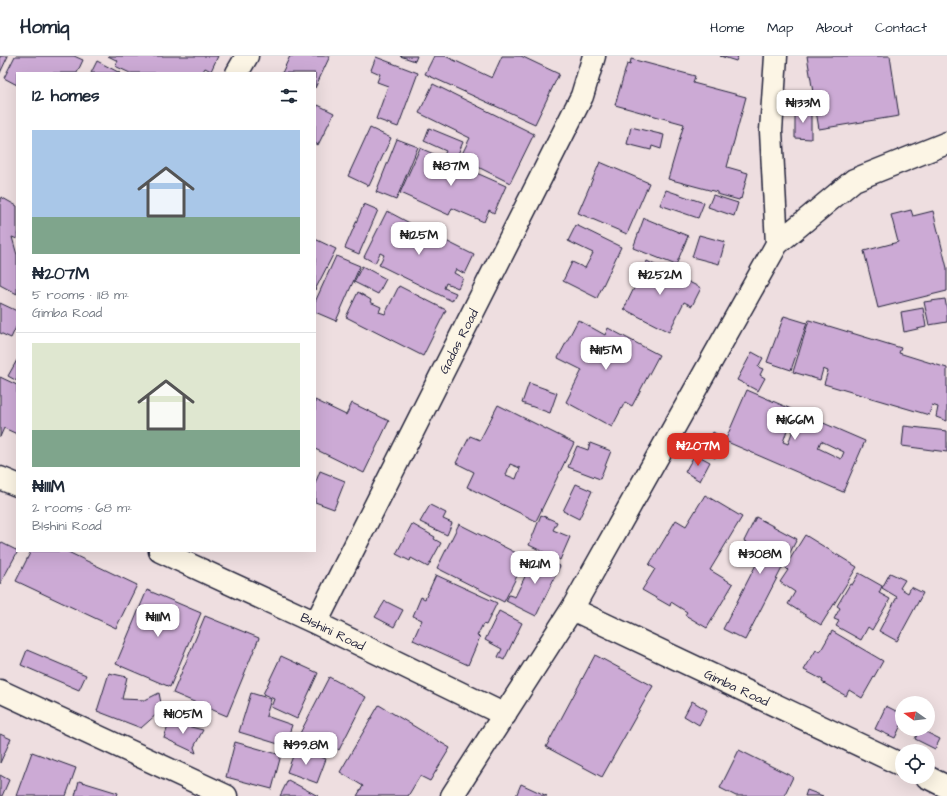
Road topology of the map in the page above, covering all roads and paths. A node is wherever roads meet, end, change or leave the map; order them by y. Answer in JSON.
{"nodes":[{"id":1,"x":246,"y":56,"type":"edge"},
{"id":2,"x":594,"y":56,"type":"edge"},
{"id":3,"x":776,"y":56,"type":"edge"},
{"id":4,"x":238,"y":72,"type":"edge"},
{"id":5,"x":947,"y":143,"type":"edge"},
{"id":6,"x":777,"y":244,"type":"junction"},
{"id":7,"x":162,"y":552,"type":"edge"},
{"id":8,"x":572,"y":609,"type":"junction"},
{"id":9,"x":316,"y":623,"type":"junction"},
{"id":10,"x":0,"y":691,"type":"edge"},
{"id":11,"x":505,"y":715,"type":"junction"},
{"id":12,"x":895,"y":762,"type":"edge"},
{"id":13,"x":935,"y":781,"type":"edge"},
{"id":14,"x":947,"y":787,"type":"edge"},
{"id":15,"x":226,"y":796,"type":"edge"},
{"id":16,"x":452,"y":796,"type":"edge"}],
"edges":[{"from":1,"to":4,"type":"street"},
{"from":2,"to":9,"type":"street","name":"Gadas Road"},
{"from":3,"to":6,"type":"street"},
{"from":5,"to":6,"type":"street"},
{"from":6,"to":8,"type":"street"},
{"from":7,"to":9,"type":"street","name":"BIshini Road"},
{"from":8,"to":11,"type":"street"},
{"from":8,"to":12,"type":"street","name":"Gimba Road"},
{"from":9,"to":11,"type":"street","name":"BIshini Road"},
{"from":10,"to":15,"type":"street"},
{"from":11,"to":16,"type":"street"},
{"from":13,"to":14,"type":"street"}]}
